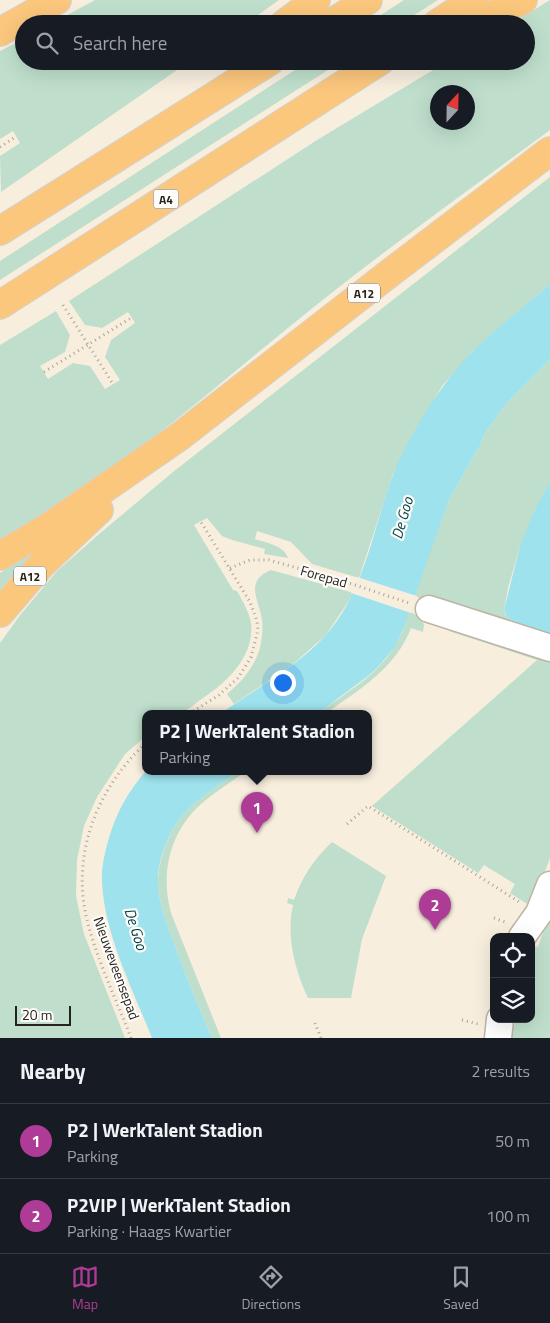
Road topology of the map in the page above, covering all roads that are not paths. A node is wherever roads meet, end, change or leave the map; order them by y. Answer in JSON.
{"nodes":[{"id":1,"x":57,"y":0,"type":"edge"},
{"id":2,"x":316,"y":0,"type":"edge"},
{"id":3,"x":368,"y":0,"type":"edge"},
{"id":4,"x":473,"y":0,"type":"edge"},
{"id":5,"x":523,"y":0,"type":"edge"},
{"id":6,"x":30,"y":15,"type":"edge"},
{"id":7,"x":296,"y":15,"type":"edge"},
{"id":8,"x":344,"y":15,"type":"edge"},
{"id":9,"x":450,"y":15,"type":"edge"},
{"id":10,"x":492,"y":15,"type":"edge"},
{"id":11,"x":15,"y":24,"type":"edge"},
{"id":12,"x":0,"y":32,"type":"edge"},
{"id":13,"x":223,"y":70,"type":"edge"},
{"id":14,"x":256,"y":70,"type":"edge"},
{"id":15,"x":367,"y":70,"type":"edge"},
{"id":16,"x":379,"y":70,"type":"edge"},
{"id":17,"x":333,"y":93,"type":"junction"},
{"id":18,"x":550,"y":151,"type":"edge"},
{"id":19,"x":71,"y":185,"type":"junction"},
{"id":20,"x":0,"y":231,"type":"edge"},
{"id":21,"x":0,"y":305,"type":"edge"},
{"id":22,"x":179,"y":437,"type":"junction"},
{"id":23,"x":0,"y":556,"type":"edge"},
{"id":24,"x":0,"y":613,"type":"edge"},
{"id":25,"x":431,"y":614,"type":"road end"},
{"id":26,"x":550,"y":648,"type":"edge"},
{"id":27,"x":550,"y":885,"type":"edge"},
{"id":28,"x":525,"y":933,"type":"edge"},
{"id":29,"x":500,"y":1023,"type":"edge"},
{"id":30,"x":498,"y":1038,"type":"edge"}],
"edges":[{"from":1,"to":6,"type":"highway"},
{"from":2,"to":7,"type":"highway"},
{"from":3,"to":8,"type":"highway"},
{"from":4,"to":9,"type":"highway"},
{"from":5,"to":10,"type":"highway"},
{"from":11,"to":12,"type":"highway"},
{"from":13,"to":19,"type":"highway"},
{"from":14,"to":19,"type":"highway"},
{"from":15,"to":17,"type":"highway","number":"A4"},
{"from":16,"to":17,"type":"highway","number":"A4"},
{"from":17,"to":21,"type":"highway","number":"A4"},
{"from":18,"to":22,"type":"highway","number":"A12"},
{"from":19,"to":20,"type":"highway"},
{"from":22,"to":23,"type":"highway","number":"A12"},
{"from":22,"to":24,"type":"highway","number":"A12"},
{"from":25,"to":26,"type":"street"},
{"from":27,"to":28,"type":"street"},
{"from":29,"to":30,"type":"street"}]}
